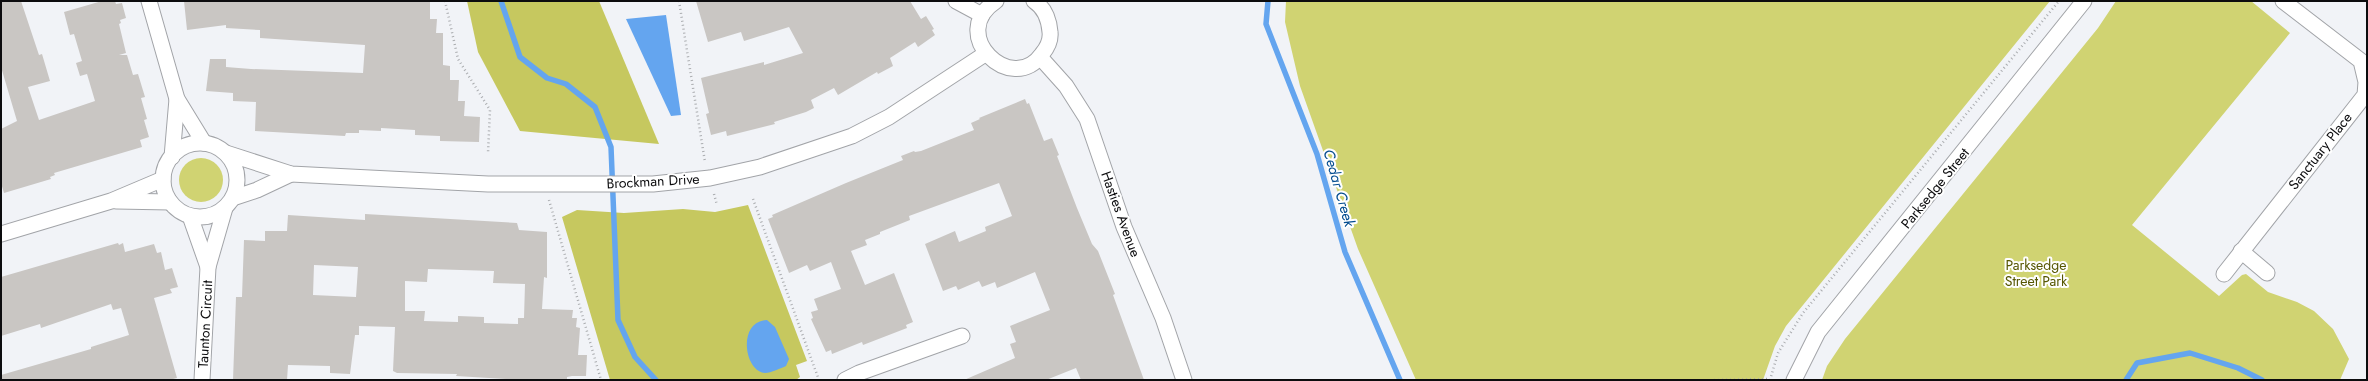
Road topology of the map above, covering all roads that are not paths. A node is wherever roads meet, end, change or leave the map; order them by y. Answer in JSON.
{"nodes":[{"id":1,"x":149,"y":1,"type":"edge"},
{"id":2,"x":956,"y":1,"type":"edge"},
{"id":3,"x":996,"y":1,"type":"edge"},
{"id":4,"x":1034,"y":1,"type":"edge"},
{"id":5,"x":2084,"y":1,"type":"edge"},
{"id":6,"x":2283,"y":1,"type":"edge"},
{"id":7,"x":982,"y":15,"type":"junction"},
{"id":8,"x":986,"y":54,"type":"junction"},
{"id":9,"x":1040,"y":57,"type":"junction"},
{"id":10,"x":2364,"y":59,"type":"edge"},
{"id":11,"x":178,"y":99,"type":"junction"},
{"id":12,"x":204,"y":143,"type":"junction"},
{"id":13,"x":226,"y":153,"type":"junction"},
{"id":14,"x":172,"y":156,"type":"junction"},
{"id":15,"x":291,"y":174,"type":"junction"},
{"id":16,"x":163,"y":179,"type":"junction"},
{"id":17,"x":111,"y":201,"type":"junction"},
{"id":18,"x":170,"y":202,"type":"junction"},
{"id":19,"x":229,"y":203,"type":"junction"},
{"id":20,"x":190,"y":216,"type":"junction"},
{"id":21,"x":1,"y":234,"type":"edge"},
{"id":22,"x":2241,"y":252,"type":"junction"},
{"id":23,"x":208,"y":267,"type":"junction"},
{"id":24,"x":2268,"y":273,"type":"dead end"},
{"id":25,"x":2224,"y":274,"type":"dead end"},
{"id":26,"x":962,"y":336,"type":"dead end"},
{"id":27,"x":202,"y":380,"type":"edge"},
{"id":28,"x":845,"y":380,"type":"edge"},
{"id":29,"x":1184,"y":380,"type":"edge"},
{"id":30,"x":1794,"y":380,"type":"edge"}],
"edges":[{"from":1,"to":11,"type":"street"},
{"from":2,"to":7,"type":"street"},
{"from":3,"to":7,"type":"street"},
{"from":4,"to":9,"type":"street"},
{"from":5,"to":30,"type":"street","name":"Parksedge Street"},
{"from":6,"to":10,"type":"street","name":"Sanctuary Place"},
{"from":7,"to":8,"type":"street"},
{"from":8,"to":9,"type":"street"},
{"from":8,"to":15,"type":"street","name":"Brockman Drive"},
{"from":9,"to":29,"type":"street","name":"Hasties Avenue"},
{"from":10,"to":22,"type":"street","name":"Sanctuary Place"},
{"from":11,"to":12,"type":"street"},
{"from":11,"to":14,"type":"street"},
{"from":12,"to":13,"type":"street"},
{"from":12,"to":14,"type":"street"},
{"from":13,"to":15,"type":"street","name":"Brockman Drive"},
{"from":13,"to":19,"type":"street"},
{"from":14,"to":16,"type":"street"},
{"from":15,"to":19,"type":"street","name":"Brockman Drive"},
{"from":16,"to":17,"type":"street"},
{"from":16,"to":18,"type":"street"},
{"from":17,"to":18,"type":"street"},
{"from":17,"to":21,"type":"street"},
{"from":18,"to":20,"type":"street"},
{"from":19,"to":20,"type":"street"},
{"from":19,"to":23,"type":"street","name":"Taunton Circuit"},
{"from":20,"to":23,"type":"street","name":"Taunton Circuit"},
{"from":22,"to":24,"type":"street"},
{"from":22,"to":25,"type":"street","name":"Sanctuary Place"},
{"from":23,"to":27,"type":"street","name":"Taunton Circuit"},
{"from":26,"to":28,"type":"street"}]}
